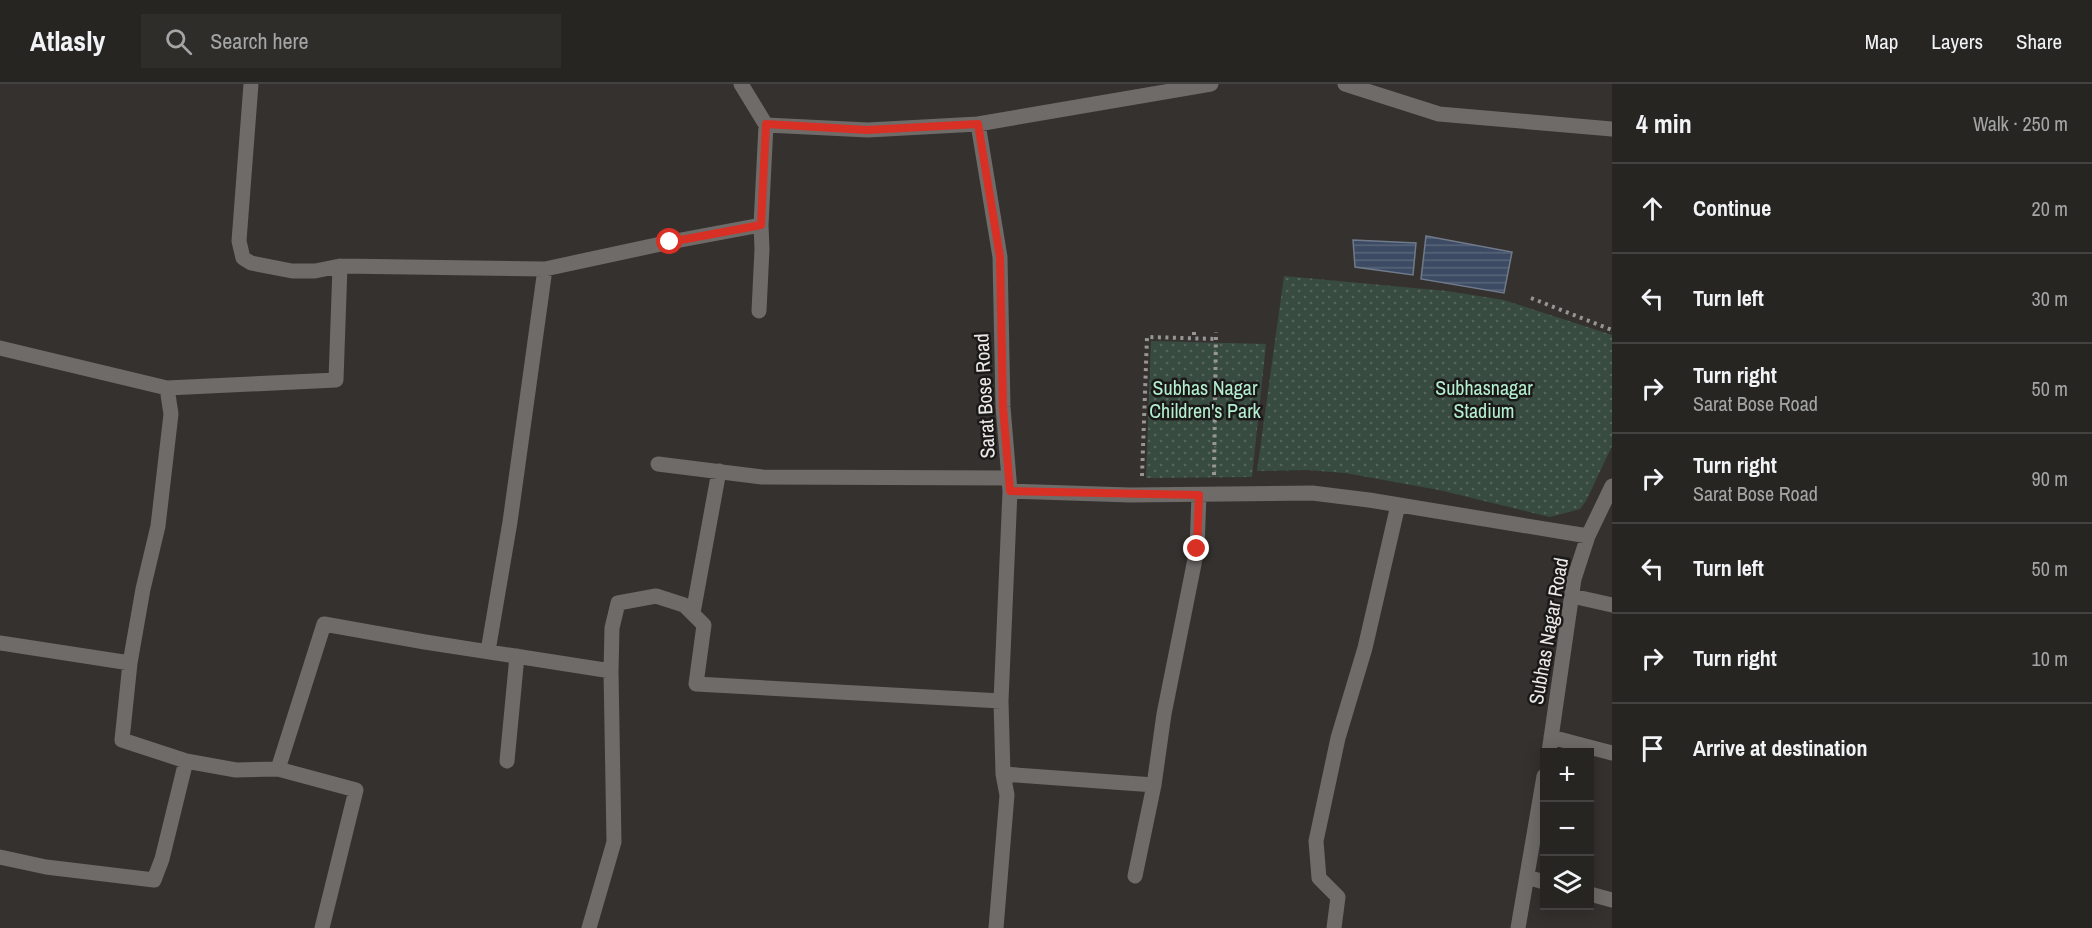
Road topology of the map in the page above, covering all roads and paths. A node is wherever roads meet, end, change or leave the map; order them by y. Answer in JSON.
{"nodes":[{"id":1,"x":251,"y":84,"type":"edge"},
{"id":2,"x":741,"y":84,"type":"edge"},
{"id":3,"x":1211,"y":84,"type":"edge"},
{"id":4,"x":1345,"y":84,"type":"edge"},
{"id":5,"x":766,"y":124,"type":"junction"},
{"id":6,"x":978,"y":124,"type":"junction"},
{"id":7,"x":1612,"y":129,"type":"edge"},
{"id":8,"x":761,"y":225,"type":"junction"},
{"id":9,"x":340,"y":266,"type":"junction"},
{"id":10,"x":545,"y":268,"type":"junction"},
{"id":11,"x":1531,"y":298,"type":"dead end"},
{"id":12,"x":759,"y":311,"type":"dead end"},
{"id":13,"x":1612,"y":330,"type":"edge"},
{"id":14,"x":1194,"y":332,"type":"dead end"},
{"id":15,"x":1216,"y":332,"type":"dead end"},
{"id":16,"x":1194,"y":339,"type":"junction"},
{"id":17,"x":1216,"y":339,"type":"junction"},
{"id":18,"x":0,"y":348,"type":"edge"},
{"id":19,"x":167,"y":388,"type":"junction"},
{"id":20,"x":658,"y":464,"type":"dead end"},
{"id":21,"x":719,"y":471,"type":"junction"},
{"id":22,"x":1009,"y":484,"type":"junction"},
{"id":23,"x":1612,"y":486,"type":"edge"},
{"id":24,"x":1142,"y":495,"type":"junction"},
{"id":25,"x":1207,"y":495,"type":"junction"},
{"id":26,"x":1398,"y":505,"type":"junction"},
{"id":27,"x":1588,"y":536,"type":"junction"},
{"id":28,"x":1572,"y":596,"type":"junction"},
{"id":29,"x":1612,"y":605,"type":"edge"},
{"id":30,"x":693,"y":613,"type":"junction"},
{"id":31,"x":0,"y":643,"type":"edge"},
{"id":32,"x":488,"y":651,"type":"junction"},
{"id":33,"x":517,"y":656,"type":"junction"},
{"id":34,"x":130,"y":663,"type":"junction"},
{"id":35,"x":611,"y":671,"type":"junction"},
{"id":36,"x":1001,"y":701,"type":"junction"},
{"id":37,"x":1550,"y":745,"type":"edge"},
{"id":38,"x":1612,"y":753,"type":"edge"},
{"id":39,"x":186,"y":761,"type":"junction"},
{"id":40,"x":507,"y":761,"type":"dead end"},
{"id":41,"x":278,"y":769,"type":"junction"},
{"id":42,"x":1003,"y":774,"type":"junction"},
{"id":43,"x":1155,"y":785,"type":"junction"},
{"id":44,"x":1540,"y":802,"type":"edge"},
{"id":45,"x":0,"y":857,"type":"edge"},
{"id":46,"x":1135,"y":876,"type":"dead end"},
{"id":47,"x":1527,"y":877,"type":"junction"},
{"id":48,"x":1540,"y":881,"type":"edge"},
{"id":49,"x":1594,"y":895,"type":"edge"},
{"id":50,"x":1612,"y":900,"type":"edge"},
{"id":51,"x":322,"y":928,"type":"edge"},
{"id":52,"x":589,"y":928,"type":"edge"},
{"id":53,"x":996,"y":928,"type":"edge"},
{"id":54,"x":1334,"y":928,"type":"edge"},
{"id":55,"x":1518,"y":928,"type":"edge"}],
"edges":[{"from":1,"to":9,"type":"street"},
{"from":2,"to":5,"type":"street"},
{"from":3,"to":6,"type":"street"},
{"from":4,"to":7,"type":"street"},
{"from":5,"to":6,"type":"street"},
{"from":5,"to":8,"type":"street"},
{"from":6,"to":22,"type":"street","name":"Sarat Bose Road"},
{"from":8,"to":10,"type":"street"},
{"from":8,"to":12,"type":"street"},
{"from":9,"to":10,"type":"street"},
{"from":9,"to":19,"type":"street"},
{"from":10,"to":32,"type":"street"},
{"from":11,"to":13,"type":"path"},
{"from":14,"to":16,"type":"path"},
{"from":15,"to":17,"type":"path"},
{"from":16,"to":17,"type":"path"},
{"from":16,"to":24,"type":"path"},
{"from":17,"to":25,"type":"path"},
{"from":18,"to":19,"type":"street"},
{"from":19,"to":34,"type":"street"},
{"from":20,"to":21,"type":"street"},
{"from":21,"to":22,"type":"street"},
{"from":21,"to":30,"type":"street"},
{"from":22,"to":24,"type":"street"},
{"from":22,"to":36,"type":"street","name":"Sarat Bose Road"},
{"from":23,"to":27,"type":"street","name":"Subhas Nagar Road"},
{"from":24,"to":25,"type":"street"},
{"from":25,"to":26,"type":"street"},
{"from":25,"to":43,"type":"street"},
{"from":26,"to":27,"type":"street"},
{"from":26,"to":54,"type":"street"},
{"from":27,"to":28,"type":"street","name":"Subhas Nagar Road"},
{"from":28,"to":29,"type":"street"},
{"from":28,"to":37,"type":"street","name":"Subhas Nagar Road"},
{"from":30,"to":35,"type":"street"},
{"from":30,"to":36,"type":"street"},
{"from":31,"to":34,"type":"street"},
{"from":32,"to":33,"type":"street"},
{"from":32,"to":41,"type":"street"},
{"from":33,"to":35,"type":"street"},
{"from":33,"to":40,"type":"street"},
{"from":34,"to":39,"type":"street"},
{"from":35,"to":52,"type":"street"},
{"from":36,"to":42,"type":"street","name":"Sarat Bose Road"},
{"from":37,"to":38,"type":"street"},
{"from":39,"to":41,"type":"street"},
{"from":39,"to":45,"type":"street"},
{"from":41,"to":51,"type":"street"},
{"from":42,"to":43,"type":"street"},
{"from":42,"to":53,"type":"street","name":"Sarat Bose Road"},
{"from":43,"to":46,"type":"street"},
{"from":44,"to":47,"type":"street"},
{"from":47,"to":48,"type":"street"},
{"from":47,"to":55,"type":"street"},
{"from":49,"to":50,"type":"street"}]}
